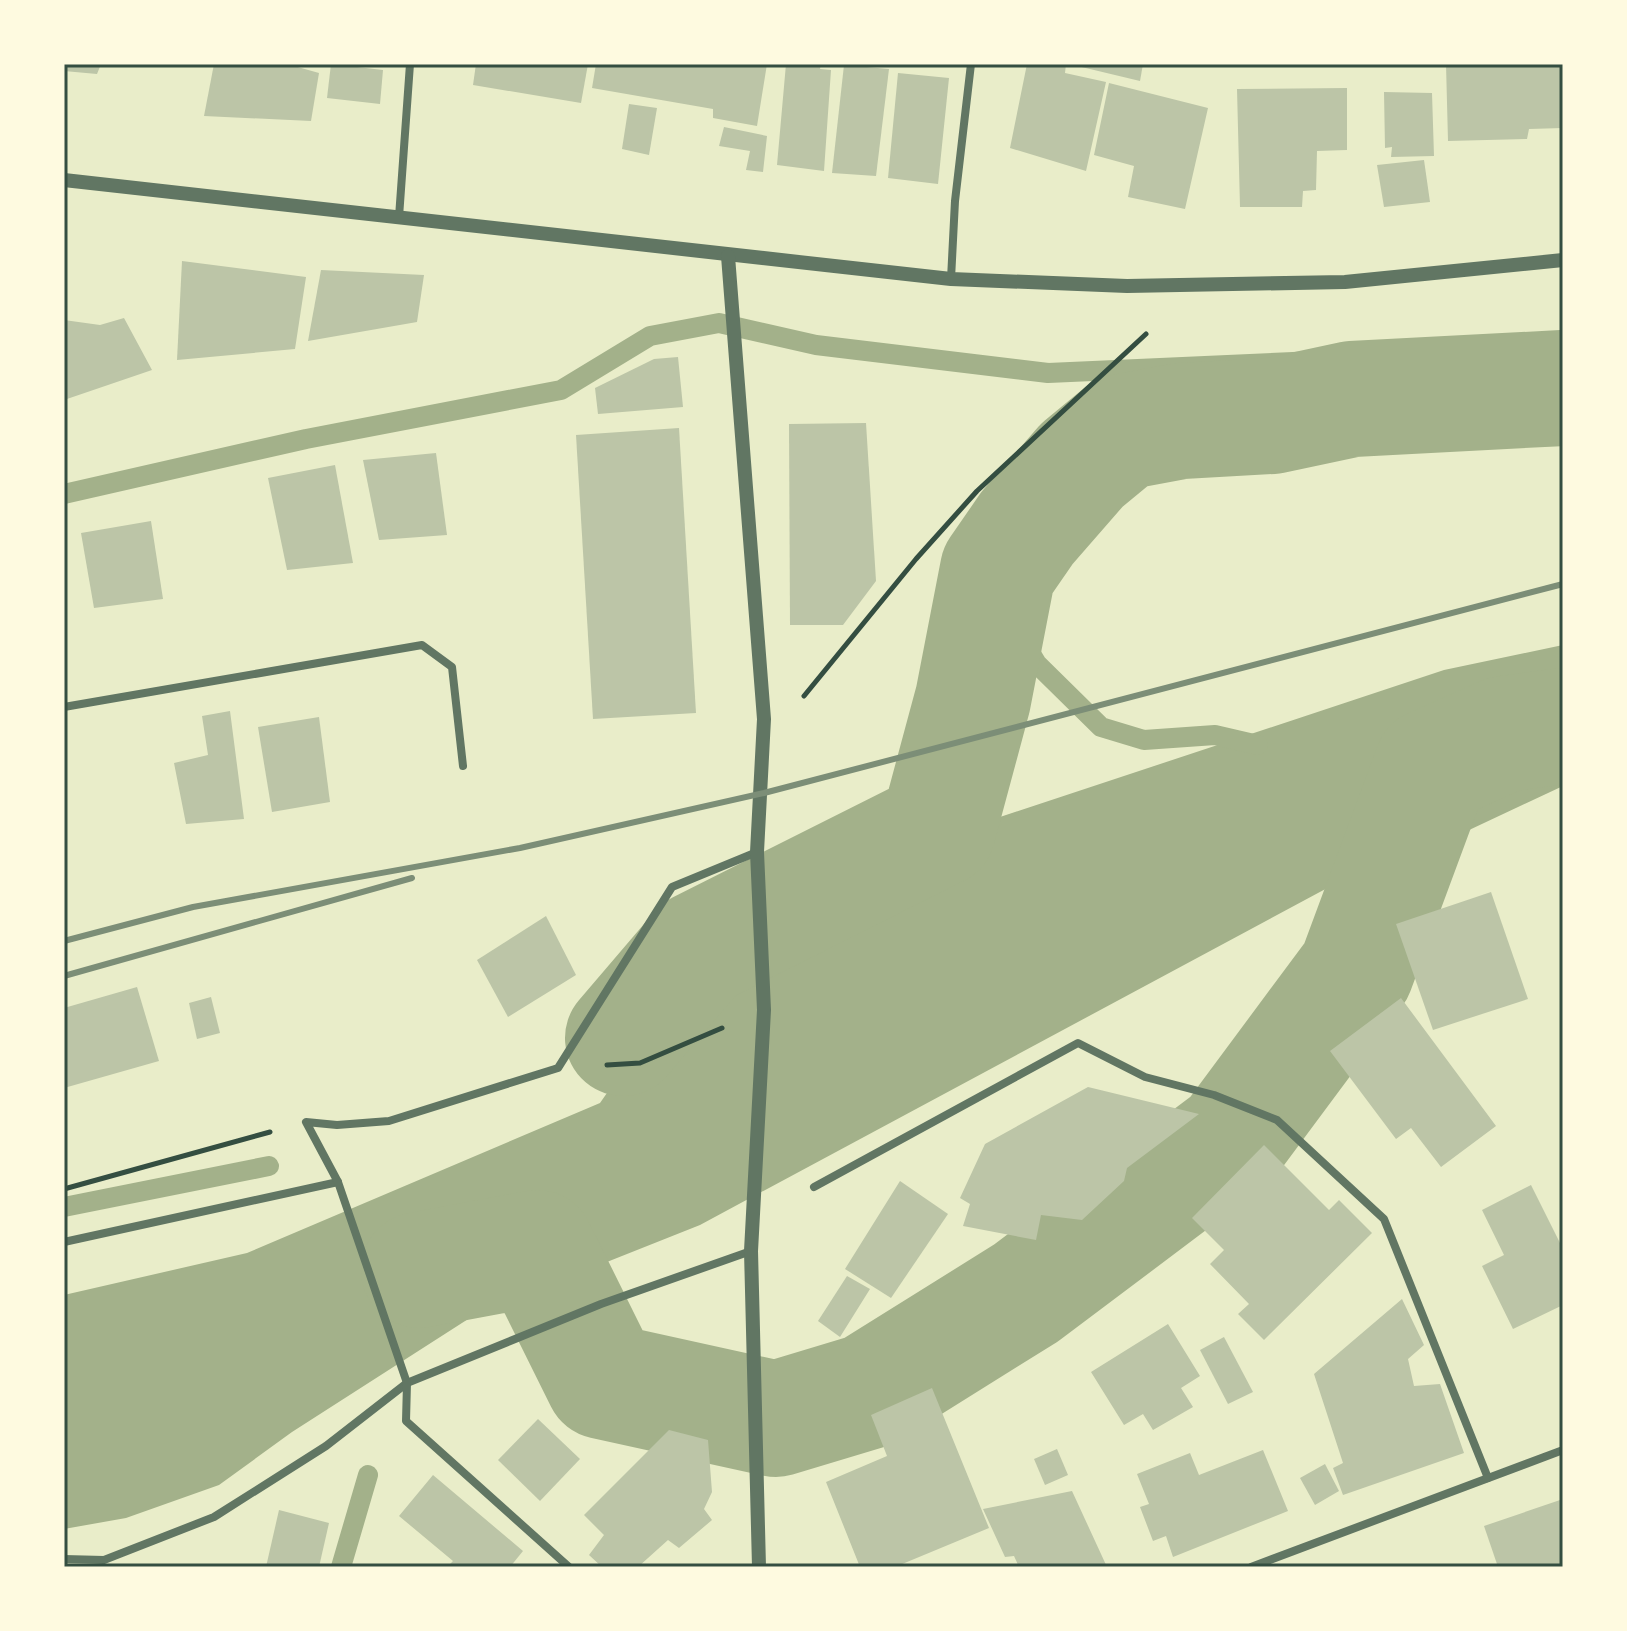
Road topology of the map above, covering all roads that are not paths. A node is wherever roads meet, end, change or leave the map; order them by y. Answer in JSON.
{"nodes":[{"id":1,"x":410,"y":64,"type":"edge"},
{"id":2,"x":971,"y":64,"type":"edge"},
{"id":3,"x":64,"y":180,"type":"edge"},
{"id":4,"x":399,"y":217,"type":"junction"},
{"id":5,"x":728,"y":256,"type":"junction"},
{"id":6,"x":1563,"y":260,"type":"edge"},
{"id":7,"x":951,"y":279,"type":"junction"},
{"id":8,"x":64,"y":707,"type":"edge"},
{"id":9,"x":463,"y":766,"type":"dead end"},
{"id":10,"x":757,"y":852,"type":"junction"},
{"id":11,"x":338,"y":1182,"type":"junction"},
{"id":12,"x":814,"y":1187,"type":"dead end"},
{"id":13,"x":64,"y":1242,"type":"edge"},
{"id":14,"x":751,"y":1251,"type":"junction"},
{"id":15,"x":407,"y":1383,"type":"junction"},
{"id":16,"x":1563,"y":1450,"type":"edge"},
{"id":17,"x":1488,"y":1478,"type":"junction"},
{"id":18,"x":64,"y":1559,"type":"edge"},
{"id":19,"x":569,"y":1567,"type":"edge"},
{"id":20,"x":759,"y":1567,"type":"edge"},
{"id":21,"x":1251,"y":1567,"type":"edge"}],
"edges":[{"from":1,"to":4,"type":"street"},
{"from":2,"to":7,"type":"street"},
{"from":3,"to":4,"type":"street"},
{"from":4,"to":5,"type":"street"},
{"from":5,"to":7,"type":"street"},
{"from":5,"to":10,"type":"street"},
{"from":6,"to":7,"type":"street"},
{"from":8,"to":9,"type":"street"},
{"from":10,"to":11,"type":"street"},
{"from":10,"to":14,"type":"street"},
{"from":11,"to":13,"type":"street"},
{"from":11,"to":15,"type":"street"},
{"from":12,"to":17,"type":"street"},
{"from":14,"to":15,"type":"street"},
{"from":14,"to":20,"type":"street"},
{"from":15,"to":18,"type":"street"},
{"from":15,"to":19,"type":"street"},
{"from":16,"to":17,"type":"street"},
{"from":17,"to":21,"type":"street"}]}
